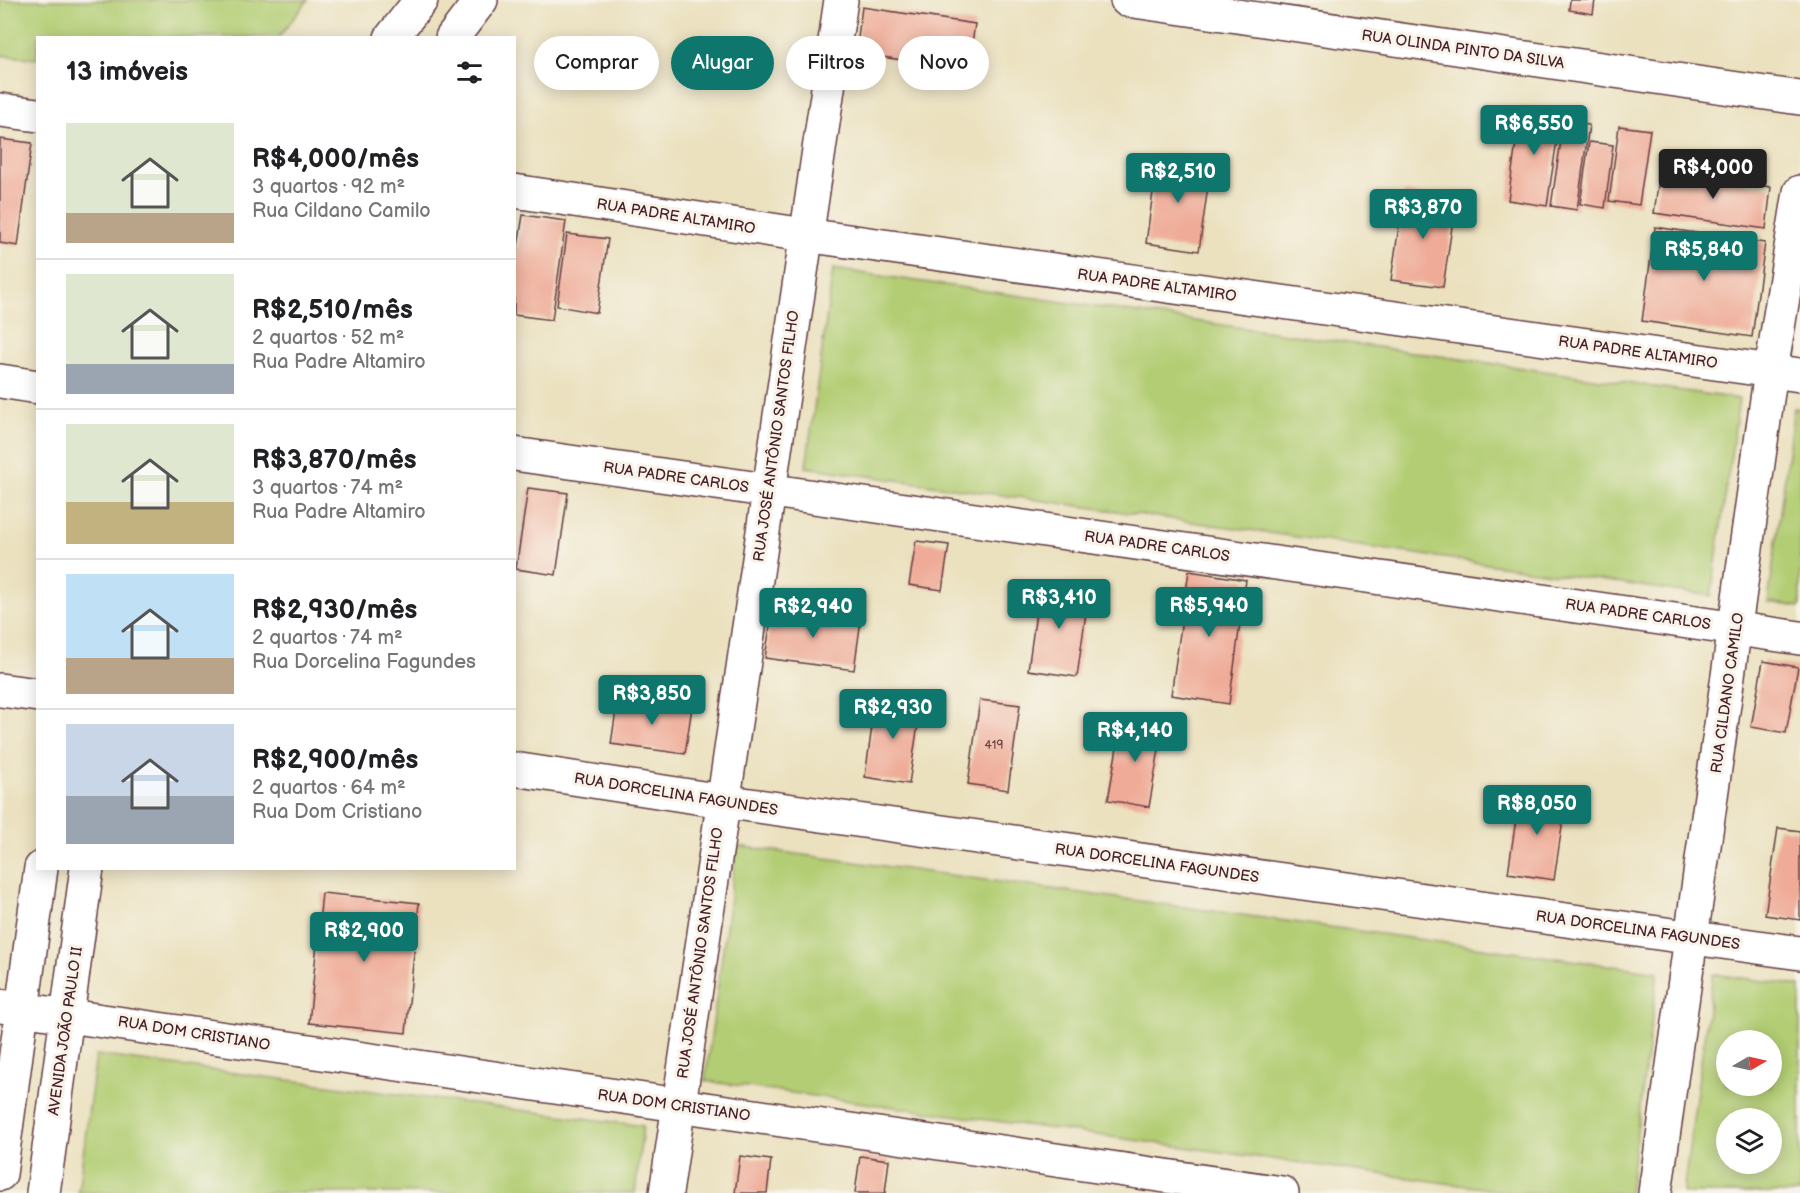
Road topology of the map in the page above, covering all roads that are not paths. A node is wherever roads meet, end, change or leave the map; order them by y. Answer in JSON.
{"nodes":[{"id":1,"x":421,"y":0,"type":"edge"},
{"id":2,"x":482,"y":0,"type":"edge"},
{"id":3,"x":841,"y":0,"type":"edge"},
{"id":4,"x":1127,"y":0,"type":"edge"},
{"id":5,"x":394,"y":36,"type":"edge"},
{"id":6,"x":454,"y":36,"type":"edge"},
{"id":7,"x":1800,"y":98,"type":"edge"},
{"id":8,"x":0,"y":110,"type":"edge"},
{"id":9,"x":36,"y":115,"type":"edge"},
{"id":10,"x":516,"y":191,"type":"edge"},
{"id":11,"x":1800,"y":192,"type":"edge"},
{"id":12,"x":805,"y":235,"type":"junction"},
{"id":13,"x":1786,"y":373,"type":"edge"},
{"id":14,"x":0,"y":381,"type":"edge"},
{"id":15,"x":36,"y":387,"type":"edge"},
{"id":16,"x":516,"y":454,"type":"edge"},
{"id":17,"x":768,"y":490,"type":"junction"},
{"id":18,"x":1736,"y":628,"type":"junction"},
{"id":19,"x":1800,"y":638,"type":"edge"},
{"id":20,"x":0,"y":690,"type":"edge"},
{"id":21,"x":36,"y":695,"type":"edge"},
{"id":22,"x":516,"y":769,"type":"edge"},
{"id":23,"x":722,"y":801,"type":"junction"},
{"id":24,"x":41,"y":870,"type":"edge"},
{"id":25,"x":87,"y":870,"type":"edge"},
{"id":26,"x":1691,"y":938,"type":"junction"},
{"id":27,"x":1800,"y":953,"type":"edge"},
{"id":28,"x":11,"y":1007,"type":"edge"},
{"id":29,"x":67,"y":1014,"type":"junction"},
{"id":30,"x":678,"y":1106,"type":"junction"},
{"id":31,"x":0,"y":1174,"type":"edge"},
{"id":32,"x":43,"y":1193,"type":"edge"},
{"id":33,"x":666,"y":1193,"type":"edge"},
{"id":34,"x":1282,"y":1193,"type":"edge"},
{"id":35,"x":1654,"y":1193,"type":"edge"}],
"edges":[{"from":1,"to":5,"type":"street"},
{"from":2,"to":6,"type":"street"},
{"from":3,"to":12,"type":"street","name":"RUA JOSÉ ANTÔNIO SANTOS FILHO"},
{"from":4,"to":7,"type":"street","name":"RUA OLINDA PINTO DA SILVA"},
{"from":8,"to":9,"type":"street"},
{"from":10,"to":12,"type":"street","name":"RUA PADRE ALTAMIRO"},
{"from":11,"to":13,"type":"street","name":"RUA CILDANO CAMILO"},
{"from":12,"to":13,"type":"street","name":"RUA PADRE ALTAMIRO"},
{"from":12,"to":17,"type":"street","name":"RUA JOSÉ ANTÔNIO SANTOS FILHO"},
{"from":13,"to":18,"type":"street","name":"RUA CILDANO CAMILO"},
{"from":14,"to":15,"type":"street"},
{"from":16,"to":17,"type":"street","name":"RUA PADRE CARLOS"},
{"from":17,"to":18,"type":"street","name":"RUA PADRE CARLOS"},
{"from":17,"to":23,"type":"street","name":"RUA JOSÉ ANTÔNIO SANTOS FILHO"},
{"from":18,"to":19,"type":"street","name":"RUA PADRE CARLOS"},
{"from":18,"to":26,"type":"street","name":"RUA CILDANO CAMILO"},
{"from":20,"to":21,"type":"street"},
{"from":22,"to":23,"type":"street","name":"RUA DORCELINA FAGUNDES"},
{"from":23,"to":26,"type":"street","name":"RUA DORCELINA FAGUNDES"},
{"from":23,"to":30,"type":"street","name":"RUA JOSÉ ANTÔNIO SANTOS FILHO"},
{"from":24,"to":28,"type":"street"},
{"from":25,"to":29,"type":"street","name":"AVENIDA JOÃO PAULO II"},
{"from":26,"to":27,"type":"street","name":"RUA DORCELINA FAGUNDES"},
{"from":26,"to":35,"type":"street","name":"RUA CILDANO CAMILO"},
{"from":28,"to":29,"type":"street","name":"RUA DOM CRISTIANO"},
{"from":28,"to":31,"type":"street"},
{"from":29,"to":30,"type":"street","name":"RUA DOM CRISTIANO"},
{"from":29,"to":32,"type":"street","name":"AVENIDA JOÃO PAULO II"},
{"from":30,"to":33,"type":"street","name":"RUA JOSÉ ANTÔNIO SANTOS FILHO"},
{"from":30,"to":34,"type":"street","name":"RUA DOM CRISTIANO"}]}
